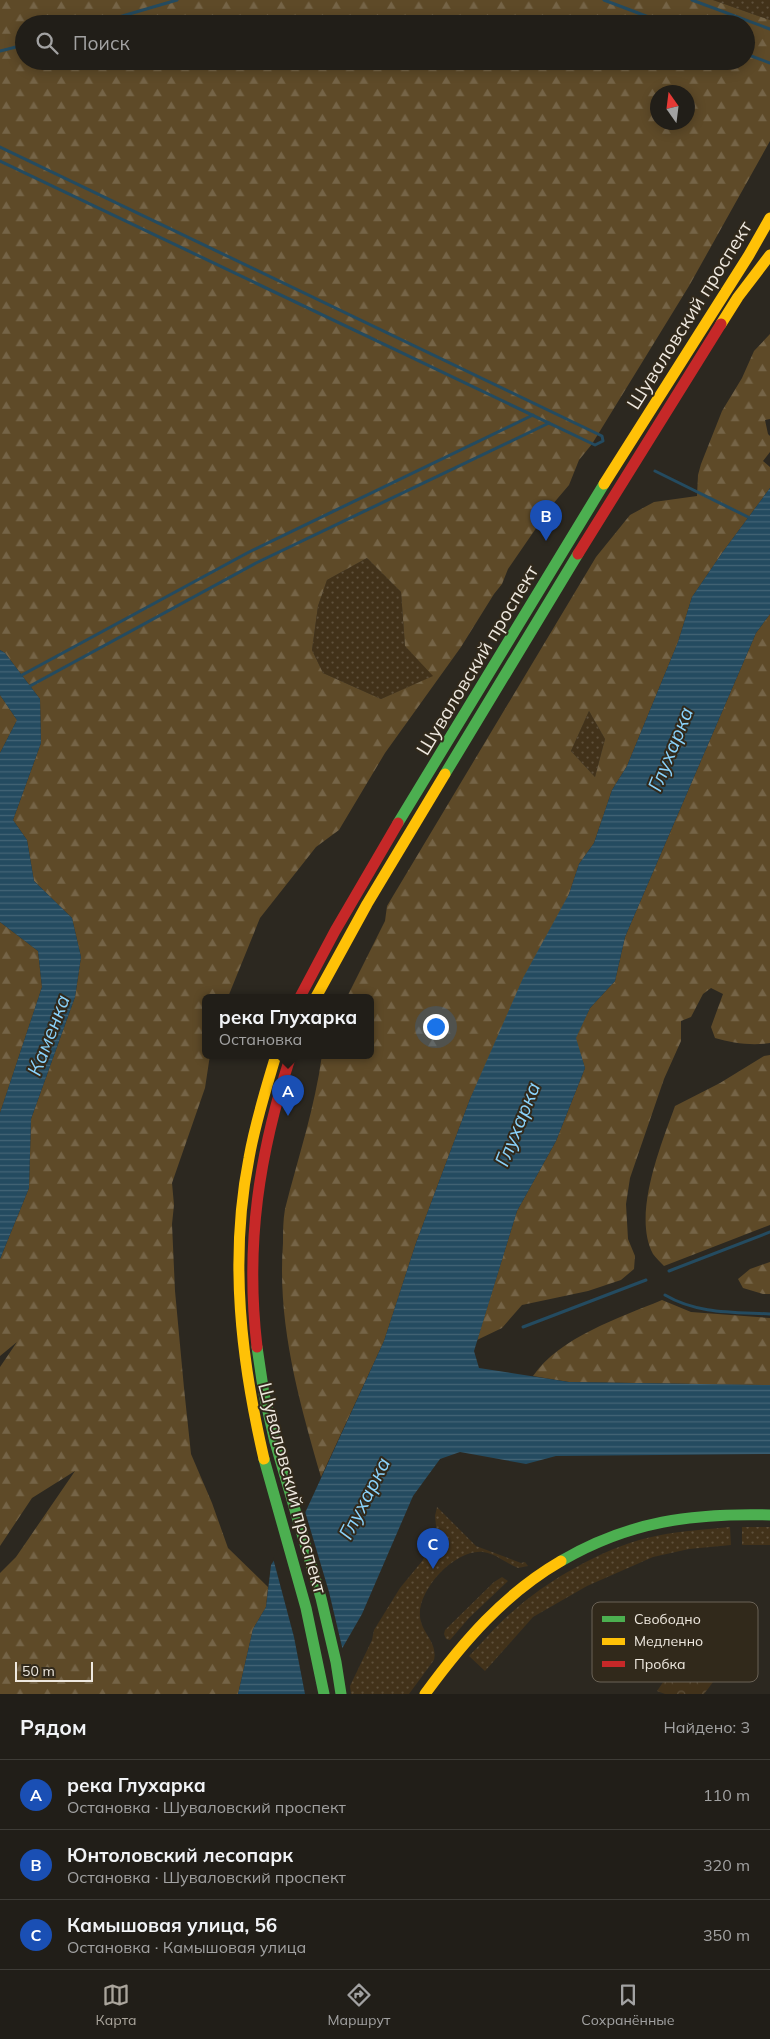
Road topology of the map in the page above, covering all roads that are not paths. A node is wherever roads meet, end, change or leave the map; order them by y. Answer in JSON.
{"nodes":[{"id":1,"x":770,"y":218,"type":"edge"},
{"id":2,"x":770,"y":255,"type":"edge"},
{"id":3,"x":302,"y":994,"type":"edge"},
{"id":4,"x":318,"y":994,"type":"edge"},
{"id":5,"x":275,"y":1059,"type":"edge"},
{"id":6,"x":290,"y":1059,"type":"edge"},
{"id":7,"x":770,"y":1515,"type":"edge"},
{"id":8,"x":324,"y":1694,"type":"edge"},
{"id":9,"x":341,"y":1694,"type":"edge"},
{"id":10,"x":425,"y":1694,"type":"edge"}],
"edges":[{"from":1,"to":3,"type":"main road","name":"Шуваловский проспект"},
{"from":2,"to":4,"type":"main road","name":"Шуваловский проспект"},
{"from":5,"to":8,"type":"main road","name":"Шуваловский проспект"},
{"from":6,"to":9,"type":"main road","name":"Шуваловский проспект"},
{"from":7,"to":10,"type":"main road"}]}
